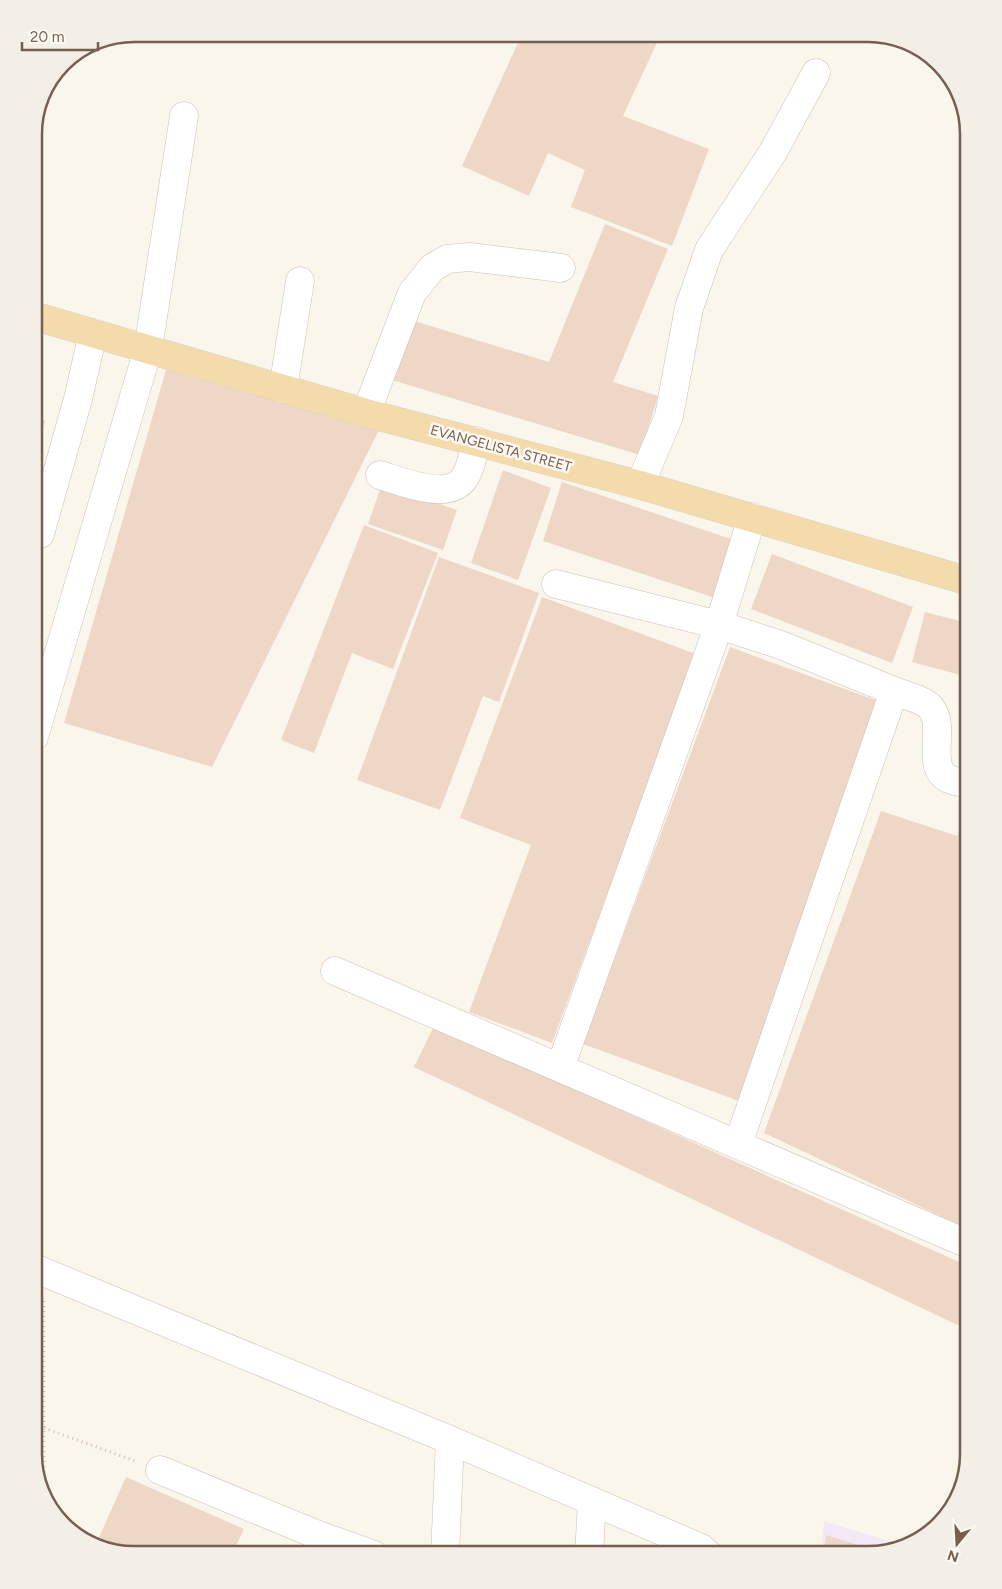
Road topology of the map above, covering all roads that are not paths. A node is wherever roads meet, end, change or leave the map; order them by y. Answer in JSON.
{"nodes":[{"id":1,"x":816,"y":73,"type":"dead end"},
{"id":2,"x":184,"y":116,"type":"dead end"},
{"id":3,"x":560,"y":268,"type":"dead end"},
{"id":4,"x":300,"y":281,"type":"dead end"},
{"id":5,"x":43,"y":319,"type":"edge"},
{"id":6,"x":93,"y":333,"type":"junction"},
{"id":7,"x":148,"y":349,"type":"junction"},
{"id":8,"x":282,"y":389,"type":"junction"},
{"id":9,"x":366,"y":413,"type":"junction"},
{"id":10,"x":476,"y":441,"type":"junction"},
{"id":11,"x":380,"y":475,"type":"dead end"},
{"id":12,"x":640,"y":485,"type":"junction"},
{"id":13,"x":752,"y":517,"type":"junction"},
{"id":14,"x":43,"y":524,"type":"edge"},
{"id":15,"x":960,"y":579,"type":"edge"},
{"id":16,"x":556,"y":584,"type":"dead end"},
{"id":17,"x":719,"y":625,"type":"junction"},
{"id":18,"x":894,"y":691,"type":"junction"},
{"id":19,"x":43,"y":708,"type":"edge"},
{"id":20,"x":960,"y":782,"type":"edge"},
{"id":21,"x":335,"y":971,"type":"dead end"},
{"id":22,"x":560,"y":1068,"type":"junction"},
{"id":23,"x":738,"y":1144,"type":"junction"},
{"id":24,"x":960,"y":1241,"type":"edge"},
{"id":25,"x":42,"y":1272,"type":"edge"},
{"id":26,"x":450,"y":1440,"type":"junction"},
{"id":27,"x":160,"y":1470,"type":"road end"},
{"id":28,"x":592,"y":1501,"type":"junction"},
{"id":29,"x":312,"y":1544,"type":"edge"},
{"id":30,"x":445,"y":1546,"type":"edge"},
{"id":31,"x":590,"y":1546,"type":"edge"},
{"id":32,"x":696,"y":1546,"type":"edge"}],
"edges":[{"from":1,"to":12,"type":"street"},
{"from":2,"to":7,"type":"street"},
{"from":3,"to":9,"type":"street"},
{"from":4,"to":8,"type":"street"},
{"from":5,"to":6,"type":"main road","name":"EVANGELISTA STREET"},
{"from":6,"to":7,"type":"main road","name":"EVANGELISTA STREET"},
{"from":6,"to":14,"type":"street"},
{"from":7,"to":8,"type":"main road","name":"EVANGELISTA STREET"},
{"from":7,"to":19,"type":"street"},
{"from":8,"to":9,"type":"main road","name":"EVANGELISTA STREET"},
{"from":9,"to":10,"type":"main road","name":"EVANGELISTA STREET"},
{"from":10,"to":11,"type":"street"},
{"from":10,"to":12,"type":"main road","name":"EVANGELISTA STREET"},
{"from":12,"to":13,"type":"main road","name":"EVANGELISTA STREET"},
{"from":13,"to":15,"type":"main road","name":"EVANGELISTA STREET"},
{"from":13,"to":17,"type":"street"},
{"from":16,"to":17,"type":"street"},
{"from":17,"to":18,"type":"street"},
{"from":17,"to":22,"type":"street"},
{"from":18,"to":20,"type":"street"},
{"from":18,"to":23,"type":"street"},
{"from":21,"to":22,"type":"street"},
{"from":22,"to":23,"type":"street"},
{"from":23,"to":24,"type":"street"},
{"from":25,"to":26,"type":"street"},
{"from":26,"to":28,"type":"street"},
{"from":26,"to":30,"type":"street"},
{"from":27,"to":29,"type":"street"},
{"from":28,"to":31,"type":"street"},
{"from":28,"to":32,"type":"street"}]}
